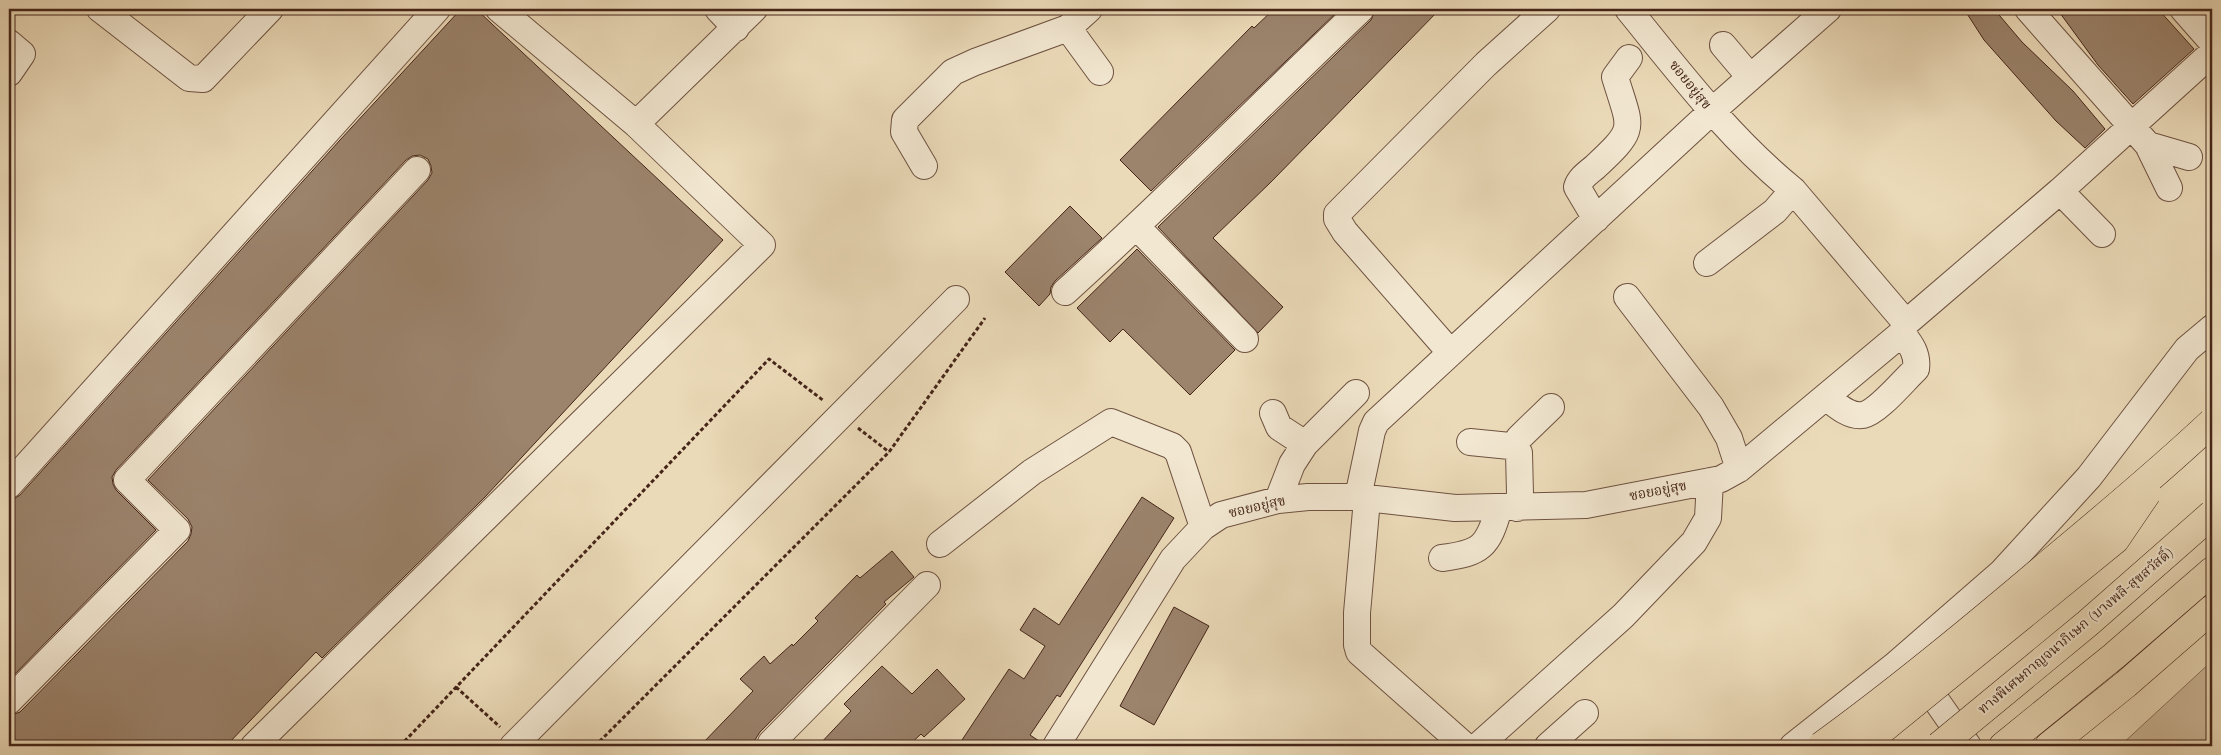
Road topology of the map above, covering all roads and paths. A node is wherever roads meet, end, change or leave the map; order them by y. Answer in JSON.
{"nodes":[{"id":1,"x":100,"y":9,"type":"edge"},
{"id":2,"x":270,"y":9,"type":"edge"},
{"id":3,"x":437,"y":9,"type":"edge"},
{"id":4,"x":499,"y":9,"type":"edge"},
{"id":5,"x":718,"y":9,"type":"edge"},
{"id":6,"x":754,"y":9,"type":"edge"},
{"id":7,"x":1089,"y":9,"type":"edge"},
{"id":8,"x":1360,"y":9,"type":"edge"},
{"id":9,"x":1547,"y":9,"type":"edge"},
{"id":10,"x":1628,"y":9,"type":"edge"},
{"id":11,"x":1828,"y":9,"type":"edge"},
{"id":12,"x":2028,"y":9,"type":"edge"},
{"id":13,"x":2183,"y":9,"type":"edge"},
{"id":14,"x":736,"y":28,"type":"junction"},
{"id":15,"x":1068,"y":28,"type":"junction"},
{"id":16,"x":9,"y":42,"type":"edge"},
{"id":17,"x":2212,"y":42,"type":"edge"},
{"id":18,"x":1723,"y":45,"type":"dead end"},
{"id":19,"x":2212,"y":53,"type":"edge"},
{"id":20,"x":1629,"y":58,"type":"dead end"},
{"id":21,"x":1100,"y":72,"type":"dead end"},
{"id":22,"x":9,"y":73,"type":"edge"},
{"id":23,"x":1750,"y":77,"type":"junction"},
{"id":24,"x":1711,"y":112,"type":"junction"},
{"id":25,"x":636,"y":124,"type":"junction"},
{"id":26,"x":2140,"y":135,"type":"junction"},
{"id":27,"x":2189,"y":157,"type":"dead end"},
{"id":28,"x":924,"y":166,"type":"dead end"},
{"id":29,"x":417,"y":170,"type":"dead end"},
{"id":30,"x":2169,"y":188,"type":"dead end"},
{"id":31,"x":1794,"y":190,"type":"junction"},
{"id":32,"x":2060,"y":191,"type":"junction"},
{"id":33,"x":1596,"y":220,"type":"junction"},
{"id":34,"x":1137,"y":227,"type":"junction"},
{"id":35,"x":2102,"y":234,"type":"dead end"},
{"id":36,"x":1707,"y":263,"type":"dead end"},
{"id":37,"x":1065,"y":292,"type":"dead end"},
{"id":38,"x":1627,"y":297,"type":"dead end"},
{"id":39,"x":956,"y":299,"type":"dead end"},
{"id":40,"x":985,"y":318,"type":"dead end"},
{"id":41,"x":1904,"y":328,"type":"junction"},
{"id":42,"x":2212,"y":328,"type":"edge"},
{"id":43,"x":1245,"y":339,"type":"dead end"},
{"id":44,"x":1450,"y":352,"type":"junction"},
{"id":45,"x":1356,"y":393,"type":"dead end"},
{"id":46,"x":1826,"y":396,"type":"junction"},
{"id":47,"x":829,"y":405,"type":"dead end"},
{"id":48,"x":1551,"y":407,"type":"dead end"},
{"id":49,"x":1273,"y":414,"type":"dead end"},
{"id":50,"x":2212,"y":422,"type":"edge"},
{"id":51,"x":851,"y":423,"type":"dead end"},
{"id":52,"x":1470,"y":442,"type":"dead end"},
{"id":53,"x":1305,"y":444,"type":"junction"},
{"id":54,"x":1516,"y":446,"type":"junction"},
{"id":55,"x":888,"y":452,"type":"junction"},
{"id":56,"x":2163,"y":468,"type":"junction"},
{"id":57,"x":1739,"y":469,"type":"junction"},
{"id":58,"x":1710,"y":481,"type":"junction"},
{"id":59,"x":9,"y":485,"type":"edge"},
{"id":60,"x":1363,"y":498,"type":"junction"},
{"id":61,"x":1278,"y":500,"type":"junction"},
{"id":62,"x":1508,"y":508,"type":"junction"},
{"id":63,"x":2212,"y":514,"type":"edge"},
{"id":64,"x":1203,"y":526,"type":"junction"},
{"id":65,"x":940,"y":544,"type":"dead end"},
{"id":66,"x":1442,"y":558,"type":"dead end"},
{"id":67,"x":2212,"y":571,"type":"edge"},
{"id":68,"x":928,"y":585,"type":"dead end"},
{"id":69,"x":2212,"y":609,"type":"edge"},
{"id":70,"x":1905,"y":655,"type":"junction"},
{"id":71,"x":456,"y":687,"type":"junction"},
{"id":72,"x":9,"y":701,"type":"edge"},
{"id":73,"x":1585,"y":713,"type":"dead end"},
{"id":74,"x":510,"y":740,"type":"edge"},
{"id":75,"x":771,"y":745,"type":"edge"},
{"id":76,"x":254,"y":746,"type":"edge"},
{"id":77,"x":400,"y":746,"type":"edge"},
{"id":78,"x":595,"y":746,"type":"edge"},
{"id":79,"x":1056,"y":746,"type":"edge"},
{"id":80,"x":1465,"y":746,"type":"edge"},
{"id":81,"x":1478,"y":746,"type":"edge"},
{"id":82,"x":1548,"y":746,"type":"edge"},
{"id":83,"x":1793,"y":746,"type":"edge"},
{"id":84,"x":1821,"y":746,"type":"edge"},
{"id":85,"x":1862,"y":746,"type":"edge"},
{"id":86,"x":1939,"y":746,"type":"edge"},
{"id":87,"x":1968,"y":746,"type":"edge"},
{"id":88,"x":2003,"y":746,"type":"edge"},
{"id":89,"x":2049,"y":746,"type":"edge"}],
"edges":[{"from":1,"to":2,"type":"street"},
{"from":3,"to":59,"type":"street"},
{"from":4,"to":25,"type":"street"},
{"from":5,"to":14,"type":"street"},
{"from":6,"to":14,"type":"street"},
{"from":7,"to":15,"type":"street"},
{"from":8,"to":34,"type":"street"},
{"from":9,"to":44,"type":"street"},
{"from":10,"to":24,"type":"street","name":"ซอยอยู่สุข"},
{"from":11,"to":23,"type":"street"},
{"from":12,"to":26,"type":"street"},
{"from":13,"to":17,"type":"street"},
{"from":14,"to":25,"type":"street"},
{"from":15,"to":21,"type":"street"},
{"from":15,"to":28,"type":"street"},
{"from":16,"to":22,"type":"street"},
{"from":18,"to":23,"type":"street"},
{"from":19,"to":26,"type":"street"},
{"from":20,"to":33,"type":"street"},
{"from":23,"to":24,"type":"street"},
{"from":24,"to":31,"type":"street","name":"ซอยอยู่สุข"},
{"from":24,"to":33,"type":"street"},
{"from":25,"to":76,"type":"street"},
{"from":26,"to":27,"type":"street"},
{"from":26,"to":30,"type":"street"},
{"from":26,"to":32,"type":"street"},
{"from":29,"to":72,"type":"street"},
{"from":31,"to":36,"type":"street"},
{"from":31,"to":41,"type":"street","name":"ซอยอยู่สุข"},
{"from":32,"to":35,"type":"street"},
{"from":32,"to":41,"type":"street"},
{"from":33,"to":44,"type":"street"},
{"from":34,"to":37,"type":"street"},
{"from":34,"to":43,"type":"street"},
{"from":38,"to":57,"type":"street"},
{"from":39,"to":74,"type":"street"},
{"from":40,"to":55,"type":"path"},
{"from":41,"to":46,"type":"street","name":"ซอยอยู่สุข"},
{"from":41,"to":46,"type":"street"},
{"from":42,"to":70,"type":"street"},
{"from":44,"to":60,"type":"street"},
{"from":45,"to":53,"type":"street"},
{"from":46,"to":57,"type":"street","name":"ซอยอยู่สุข"},
{"from":47,"to":71,"type":"path"},
{"from":48,"to":54,"type":"street"},
{"from":49,"to":53,"type":"street"},
{"from":50,"to":56,"type":"highway","bridge":true},
{"from":51,"to":55,"type":"path"},
{"from":52,"to":54,"type":"street"},
{"from":53,"to":61,"type":"street"},
{"from":54,"to":62,"type":"street"},
{"from":55,"to":78,"type":"path"},
{"from":56,"to":84,"type":"highway","bridge":true},
{"from":56,"to":85,"type":"highway","bridge":true},
{"from":57,"to":58,"type":"street","name":"ซอยอยู่สุข"},
{"from":58,"to":62,"type":"street","name":"ซอยอยู่สุข"},
{"from":58,"to":81,"type":"street"},
{"from":60,"to":61,"type":"street","name":"ซอยอยู่สุข"},
{"from":60,"to":62,"type":"street","name":"ซอยอยู่สุข"},
{"from":60,"to":80,"type":"street"},
{"from":61,"to":64,"type":"street","name":"ซอยอยู่สุข"},
{"from":62,"to":66,"type":"street"},
{"from":63,"to":86,"type":"highway","name":"ทางพิเศษกาญจนาภิเษก (บางพลี-สุขสวัสดิ์)","bridge":true},
{"from":64,"to":65,"type":"street"},
{"from":64,"to":79,"type":"street","name":"ซอยอยู่สุข"},
{"from":67,"to":88,"type":"highway"},
{"from":68,"to":75,"type":"street"},
{"from":69,"to":89,"type":"highway"},
{"from":70,"to":83,"type":"street"},
{"from":70,"to":87,"type":"street"},
{"from":71,"to":74,"type":"path"},
{"from":71,"to":77,"type":"path"},
{"from":73,"to":82,"type":"street"}]}
